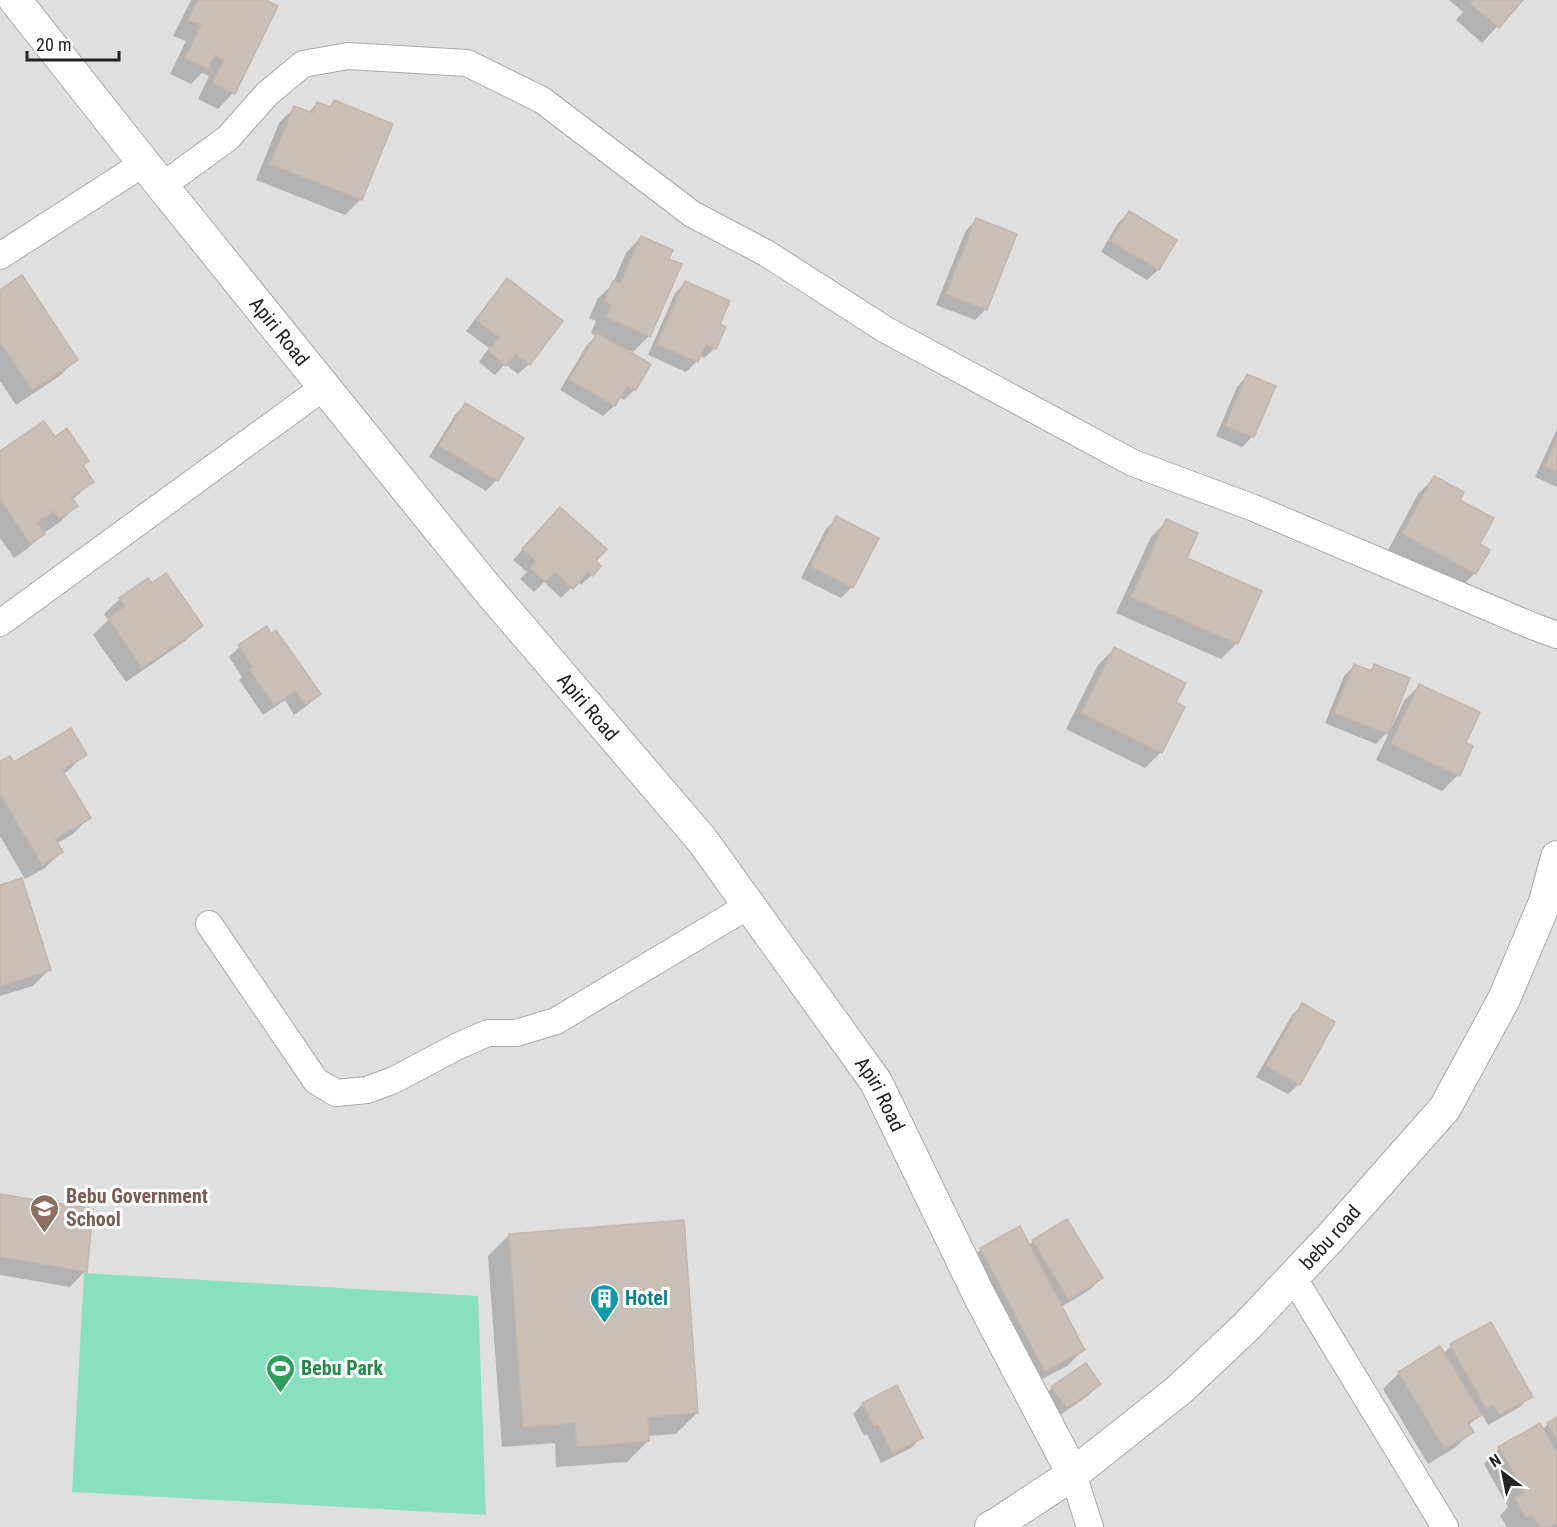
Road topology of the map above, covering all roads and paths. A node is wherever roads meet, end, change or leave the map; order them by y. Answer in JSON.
{"nodes":[{"id":1,"x":15,"y":0,"type":"edge"},
{"id":2,"x":153,"y":175,"type":"junction"},
{"id":3,"x":0,"y":256,"type":"edge"},
{"id":4,"x":324,"y":387,"type":"junction"},
{"id":5,"x":0,"y":623,"type":"edge"},
{"id":6,"x":1557,"y":635,"type":"edge"},
{"id":7,"x":1557,"y":857,"type":"edge"},
{"id":8,"x":748,"y":906,"type":"junction"},
{"id":9,"x":209,"y":924,"type":"dead end"},
{"id":10,"x":1293,"y":1278,"type":"junction"},
{"id":11,"x":1073,"y":1474,"type":"junction"},
{"id":12,"x":991,"y":1527,"type":"edge"},
{"id":13,"x":1090,"y":1527,"type":"edge"},
{"id":14,"x":1445,"y":1527,"type":"edge"}],
"edges":[{"from":1,"to":2,"type":"street","name":"Apiri Road"},
{"from":2,"to":3,"type":"street"},
{"from":2,"to":4,"type":"street","name":"Apiri Road"},
{"from":2,"to":6,"type":"street"},
{"from":4,"to":5,"type":"street"},
{"from":4,"to":8,"type":"street","name":"Apiri Road"},
{"from":7,"to":10,"type":"street","name":"bebu road"},
{"from":8,"to":9,"type":"street"},
{"from":8,"to":11,"type":"street","name":"Apiri Road"},
{"from":10,"to":11,"type":"street","name":"bebu road"},
{"from":10,"to":14,"type":"street"},
{"from":11,"to":12,"type":"street","name":"bebu road"},
{"from":11,"to":13,"type":"street"}]}
